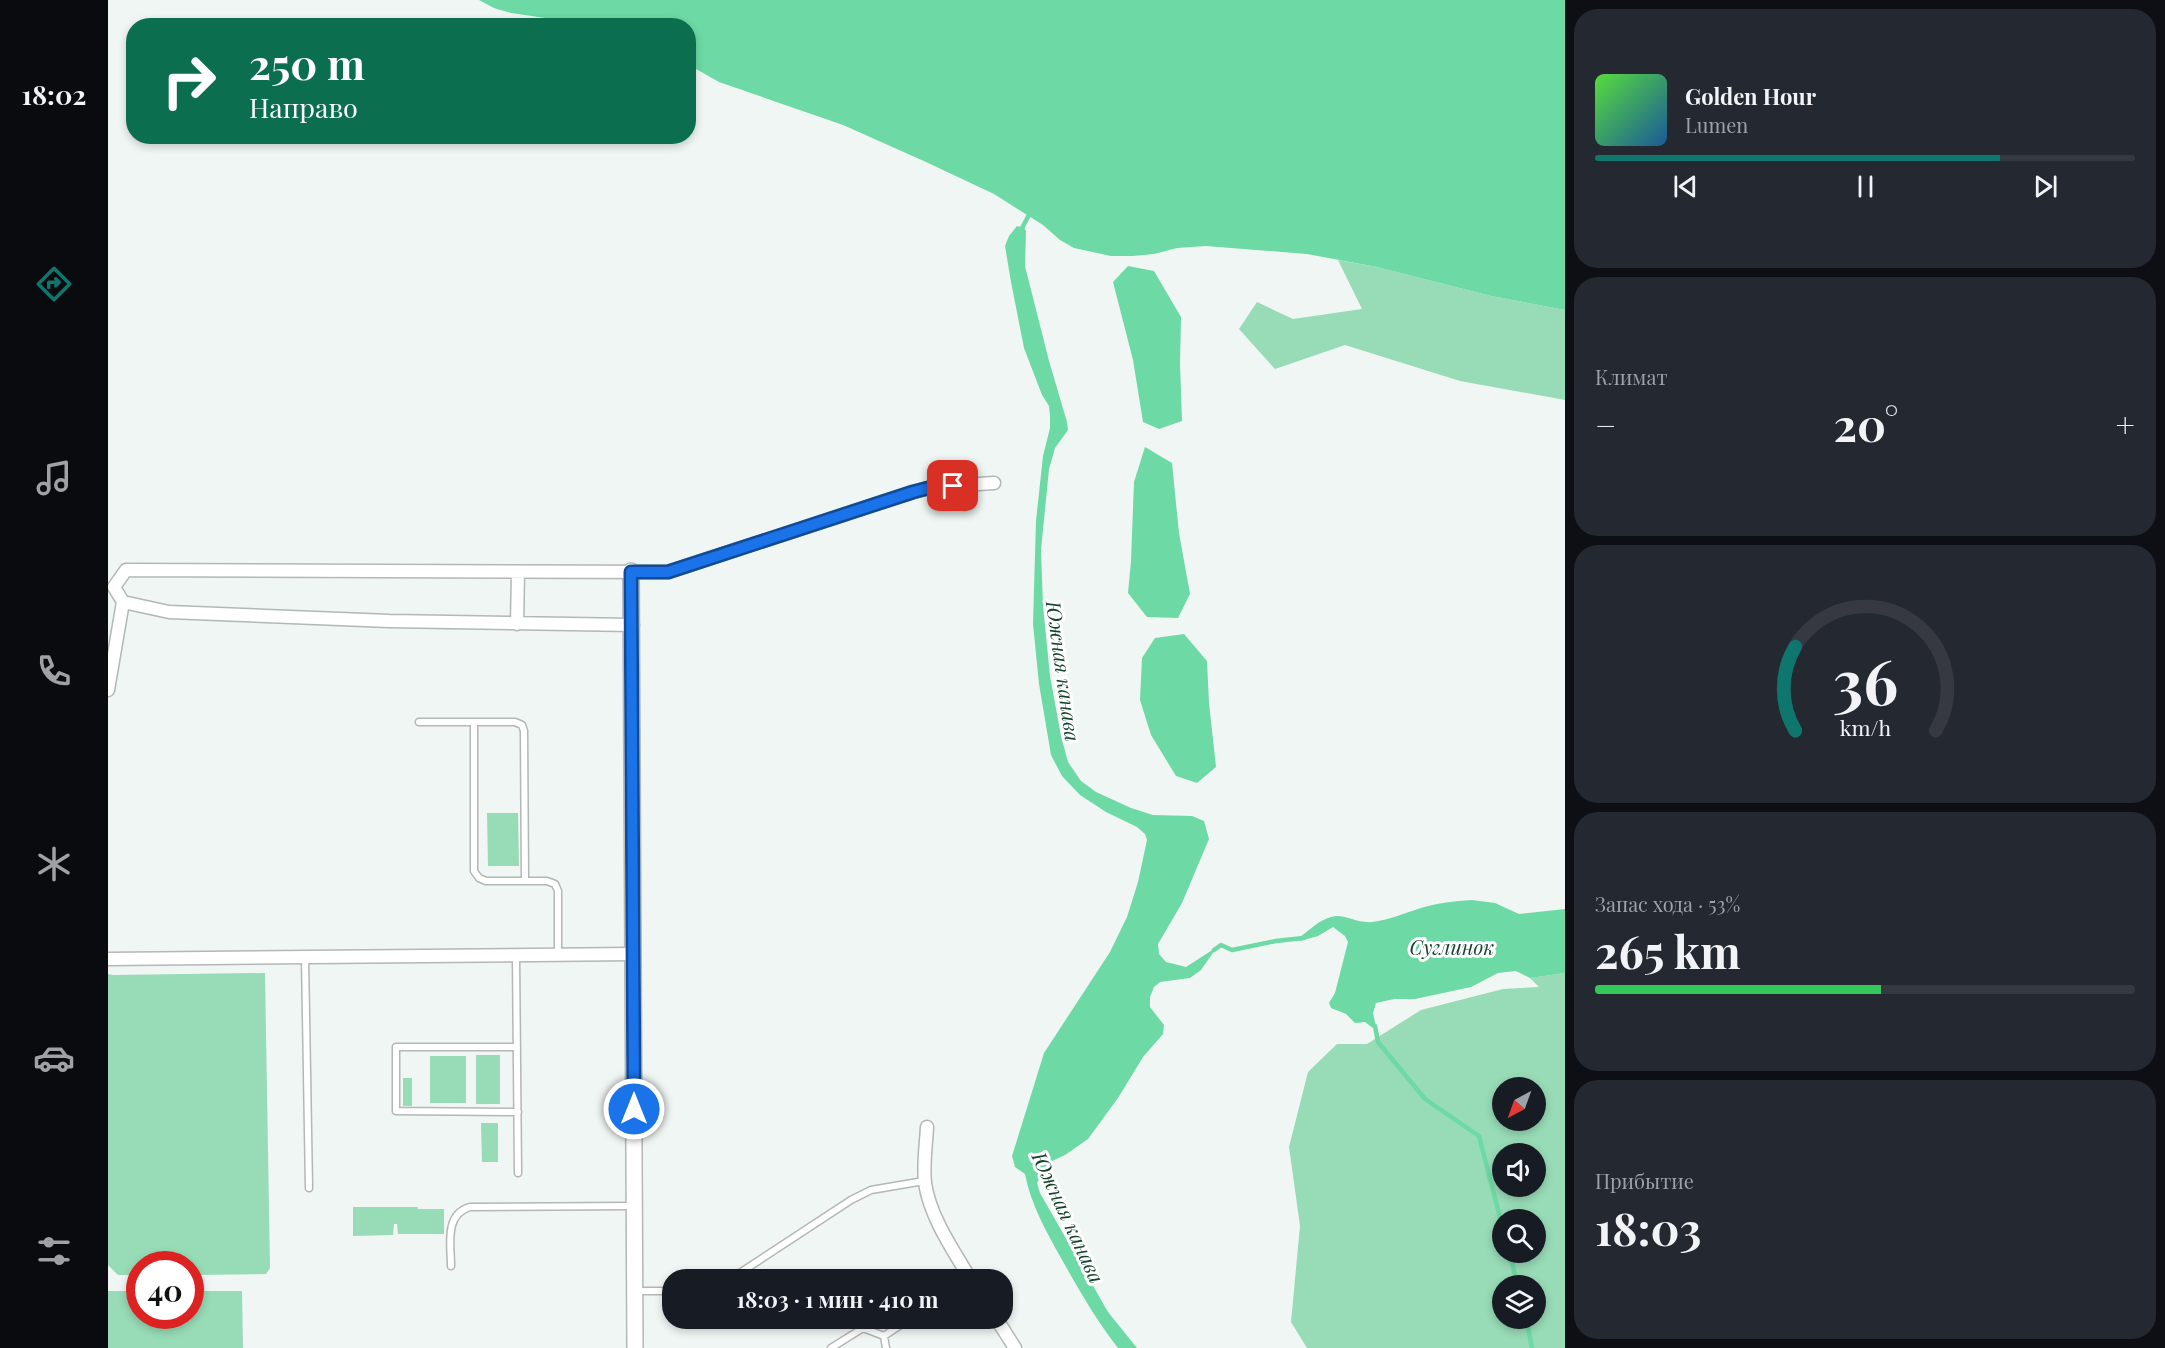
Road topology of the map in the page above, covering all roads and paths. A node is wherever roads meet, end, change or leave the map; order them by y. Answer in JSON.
{"nodes":[{"id":1,"x":994,"y":483,"type":"dead end"},
{"id":2,"x":518,"y":572,"type":"junction"},
{"id":3,"x":631,"y":572,"type":"junction"},
{"id":4,"x":111,"y":587,"type":"edge"},
{"id":5,"x":123,"y":602,"type":"junction"},
{"id":6,"x":518,"y":624,"type":"junction"},
{"id":7,"x":633,"y":625,"type":"junction"},
{"id":8,"x":108,"y":690,"type":"edge"},
{"id":9,"x":419,"y":722,"type":"dead end"},
{"id":10,"x":474,"y":722,"type":"junction"},
{"id":11,"x":525,"y":881,"type":"junction"},
{"id":12,"x":633,"y":954,"type":"junction"},
{"id":13,"x":558,"y":955,"type":"junction"},
{"id":14,"x":516,"y":956,"type":"junction"},
{"id":15,"x":305,"y":958,"type":"junction"},
{"id":16,"x":108,"y":959,"type":"edge"},
{"id":17,"x":517,"y":1047,"type":"junction"},
{"id":18,"x":518,"y":1112,"type":"junction"},
{"id":19,"x":927,"y":1127,"type":"dead end"},
{"id":20,"x":518,"y":1173,"type":"dead end"},
{"id":21,"x":925,"y":1181,"type":"junction"},
{"id":22,"x":309,"y":1188,"type":"dead end"},
{"id":23,"x":634,"y":1206,"type":"junction"},
{"id":24,"x":451,"y":1266,"type":"dead end"},
{"id":25,"x":746,"y":1269,"type":"edge"},
{"id":26,"x":964,"y":1269,"type":"edge"},
{"id":27,"x":634,"y":1291,"type":"junction"},
{"id":28,"x":662,"y":1291,"type":"edge"},
{"id":29,"x":894,"y":1329,"type":"edge"},
{"id":30,"x":1003,"y":1329,"type":"edge"},
{"id":31,"x":884,"y":1336,"type":"junction"},
{"id":32,"x":635,"y":1348,"type":"edge"},
{"id":33,"x":831,"y":1348,"type":"edge"},
{"id":34,"x":886,"y":1348,"type":"edge"},
{"id":35,"x":1015,"y":1348,"type":"edge"}],
"edges":[{"from":1,"to":3,"type":"street"},
{"from":2,"to":3,"type":"street"},
{"from":2,"to":4,"type":"street"},
{"from":2,"to":6,"type":"street"},
{"from":3,"to":7,"type":"street"},
{"from":4,"to":5,"type":"street"},
{"from":5,"to":6,"type":"street"},
{"from":5,"to":8,"type":"street"},
{"from":6,"to":7,"type":"street"},
{"from":7,"to":12,"type":"street"},
{"from":9,"to":10,"type":"lane"},
{"from":10,"to":11,"type":"lane"},
{"from":10,"to":11,"type":"lane"},
{"from":11,"to":13,"type":"lane"},
{"from":12,"to":13,"type":"street"},
{"from":12,"to":23,"type":"street"},
{"from":13,"to":14,"type":"street"},
{"from":14,"to":15,"type":"street"},
{"from":14,"to":17,"type":"lane"},
{"from":15,"to":16,"type":"street"},
{"from":15,"to":22,"type":"lane"},
{"from":17,"to":18,"type":"lane"},
{"from":17,"to":18,"type":"lane"},
{"from":18,"to":20,"type":"lane"},
{"from":19,"to":21,"type":"street"},
{"from":21,"to":25,"type":"lane"},
{"from":21,"to":26,"type":"street"},
{"from":23,"to":24,"type":"lane"},
{"from":23,"to":27,"type":"street"},
{"from":27,"to":28,"type":"lane"},
{"from":27,"to":32,"type":"street"},
{"from":29,"to":31,"type":"lane"},
{"from":30,"to":35,"type":"street"},
{"from":31,"to":33,"type":"lane"},
{"from":31,"to":34,"type":"lane"}]}
